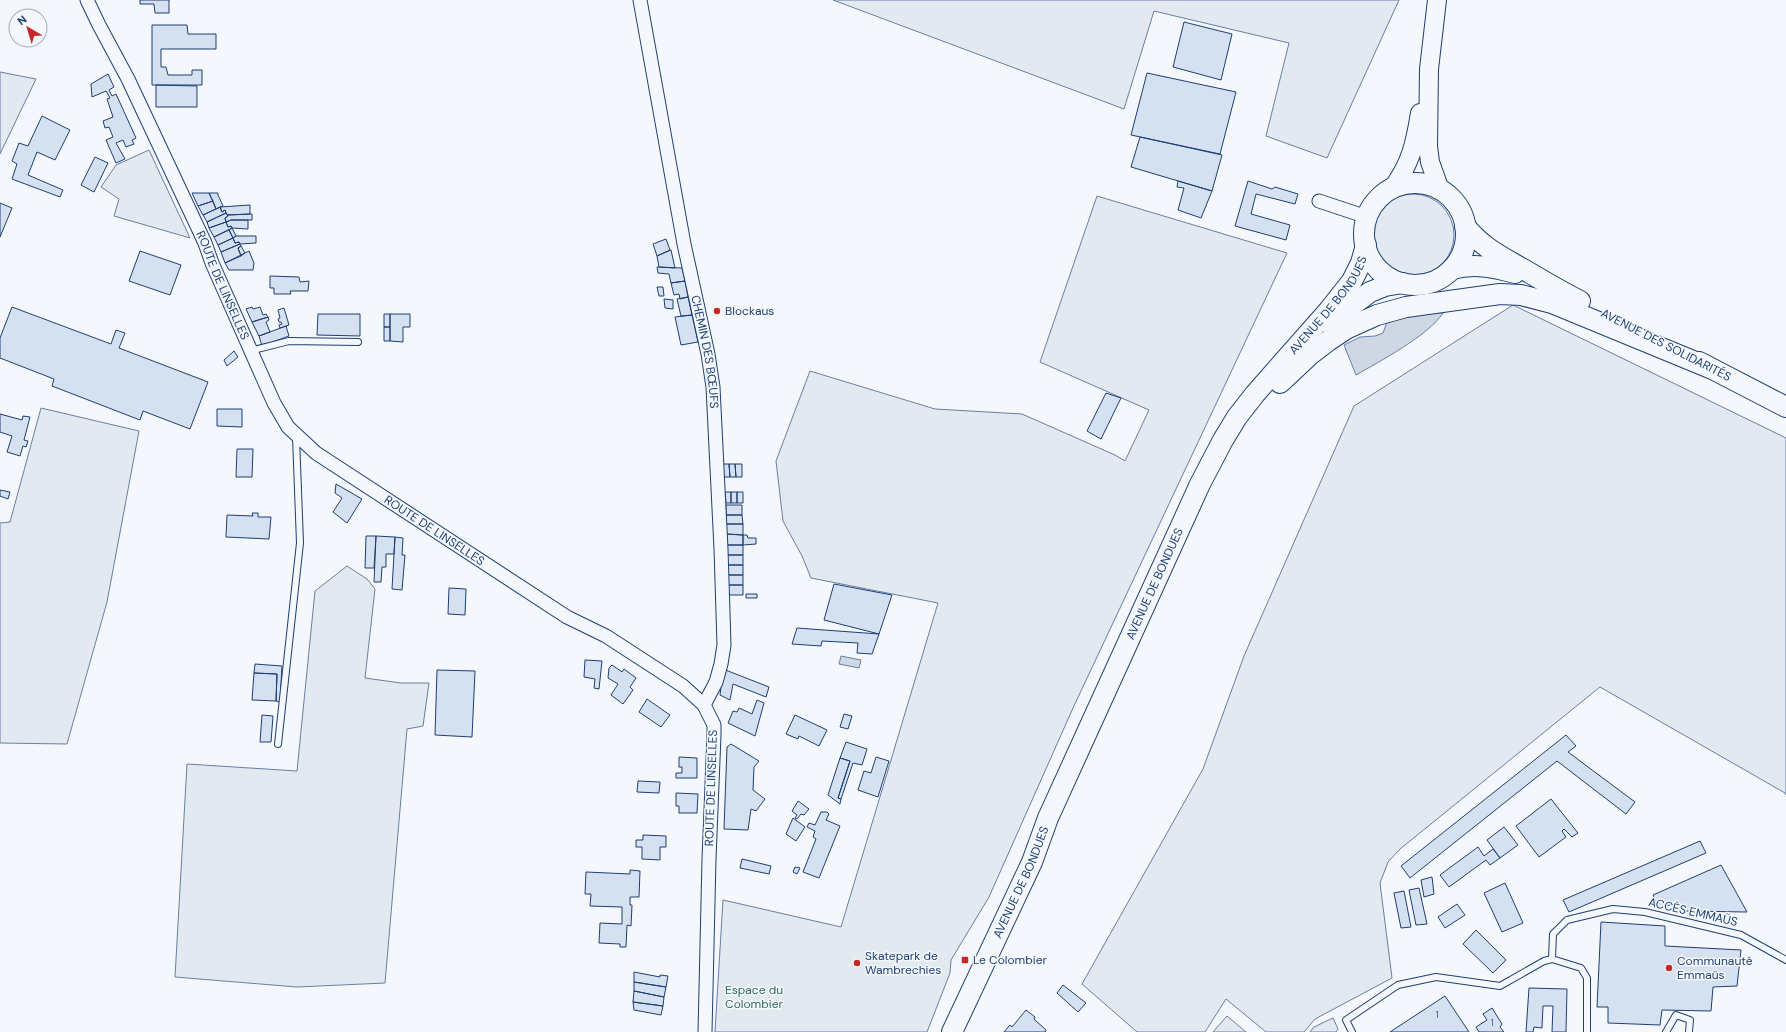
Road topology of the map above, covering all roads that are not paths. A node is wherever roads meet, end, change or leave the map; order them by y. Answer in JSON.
{"nodes":[{"id":1,"x":88,"y":0,"type":"edge"},
{"id":2,"x":640,"y":0,"type":"edge"},
{"id":3,"x":1438,"y":0,"type":"edge"},
{"id":4,"x":1429,"y":69,"type":"junction"},
{"id":5,"x":1392,"y":189,"type":"junction"},
{"id":6,"x":1440,"y":190,"type":"junction"},
{"id":7,"x":1319,"y":202,"type":"dead end"},
{"id":8,"x":1367,"y":216,"type":"junction"},
{"id":9,"x":1465,"y":226,"type":"junction"},
{"id":10,"x":1366,"y":245,"type":"junction"},
{"id":11,"x":1452,"y":268,"type":"junction"},
{"id":12,"x":1403,"y":283,"type":"junction"},
{"id":13,"x":1546,"y":284,"type":"junction"},
{"id":14,"x":358,"y":342,"type":"dead end"},
{"id":15,"x":250,"y":351,"type":"junction"},
{"id":16,"x":1283,"y":362,"type":"junction"},
{"id":17,"x":1710,"y":368,"type":"junction"},
{"id":18,"x":1786,"y":406,"type":"edge"},
{"id":19,"x":296,"y":436,"type":"junction"},
{"id":20,"x":1216,"y":454,"type":"junction"},
{"id":21,"x":704,"y":705,"type":"junction"},
{"id":22,"x":278,"y":744,"type":"dead end"},
{"id":23,"x":1552,"y":959,"type":"junction"},
{"id":24,"x":1786,"y":960,"type":"edge"},
{"id":25,"x":705,"y":1032,"type":"edge"},
{"id":26,"x":952,"y":1032,"type":"edge"},
{"id":27,"x":1352,"y":1032,"type":"edge"},
{"id":28,"x":1587,"y":1032,"type":"edge"},
{"id":29,"x":1666,"y":1032,"type":"edge"},
{"id":30,"x":1689,"y":1032,"type":"edge"}],
"edges":[{"from":1,"to":15,"type":"street","name":"ROUTE DE LINSELLES"},
{"from":2,"to":21,"type":"street","name":"CHEMIN DES BŒUFS"},
{"from":3,"to":4,"type":"main road"},
{"from":4,"to":5,"type":"main road"},
{"from":4,"to":6,"type":"main road"},
{"from":5,"to":6,"type":"main road"},
{"from":5,"to":8,"type":"main road"},
{"from":6,"to":9,"type":"main road"},
{"from":7,"to":8,"type":"street"},
{"from":8,"to":10,"type":"main road"},
{"from":9,"to":11,"type":"main road"},
{"from":9,"to":13,"type":"main road","name":"AVENUE DES SOLIDARITÉS"},
{"from":10,"to":12,"type":"main road"},
{"from":10,"to":16,"type":"main road","name":"AVENUE DE BONDUES"},
{"from":11,"to":12,"type":"main road"},
{"from":11,"to":13,"type":"main road","name":"AVENUE DES SOLIDARITÉS"},
{"from":12,"to":16,"type":"main road","name":"AVENUE DE BONDUES"},
{"from":13,"to":17,"type":"main road","name":"AVENUE DES SOLIDARITÉS"},
{"from":14,"to":15,"type":"lane"},
{"from":15,"to":19,"type":"street","name":"ROUTE DE LINSELLES"},
{"from":16,"to":20,"type":"main road","name":"AVENUE DE BONDUES"},
{"from":17,"to":18,"type":"main road","name":"AVENUE DES SOLIDARITÉS"},
{"from":17,"to":20,"type":"main road"},
{"from":19,"to":21,"type":"street","name":"ROUTE DE LINSELLES"},
{"from":19,"to":22,"type":"lane"},
{"from":20,"to":26,"type":"main road","name":"AVENUE DE BONDUES"},
{"from":21,"to":25,"type":"street","name":"ROUTE DE LINSELLES"},
{"from":23,"to":24,"type":"lane","name":"ACCÈS EMMAÜS"},
{"from":23,"to":27,"type":"lane"},
{"from":23,"to":28,"type":"lane"},
{"from":29,"to":30,"type":"lane"}]}
